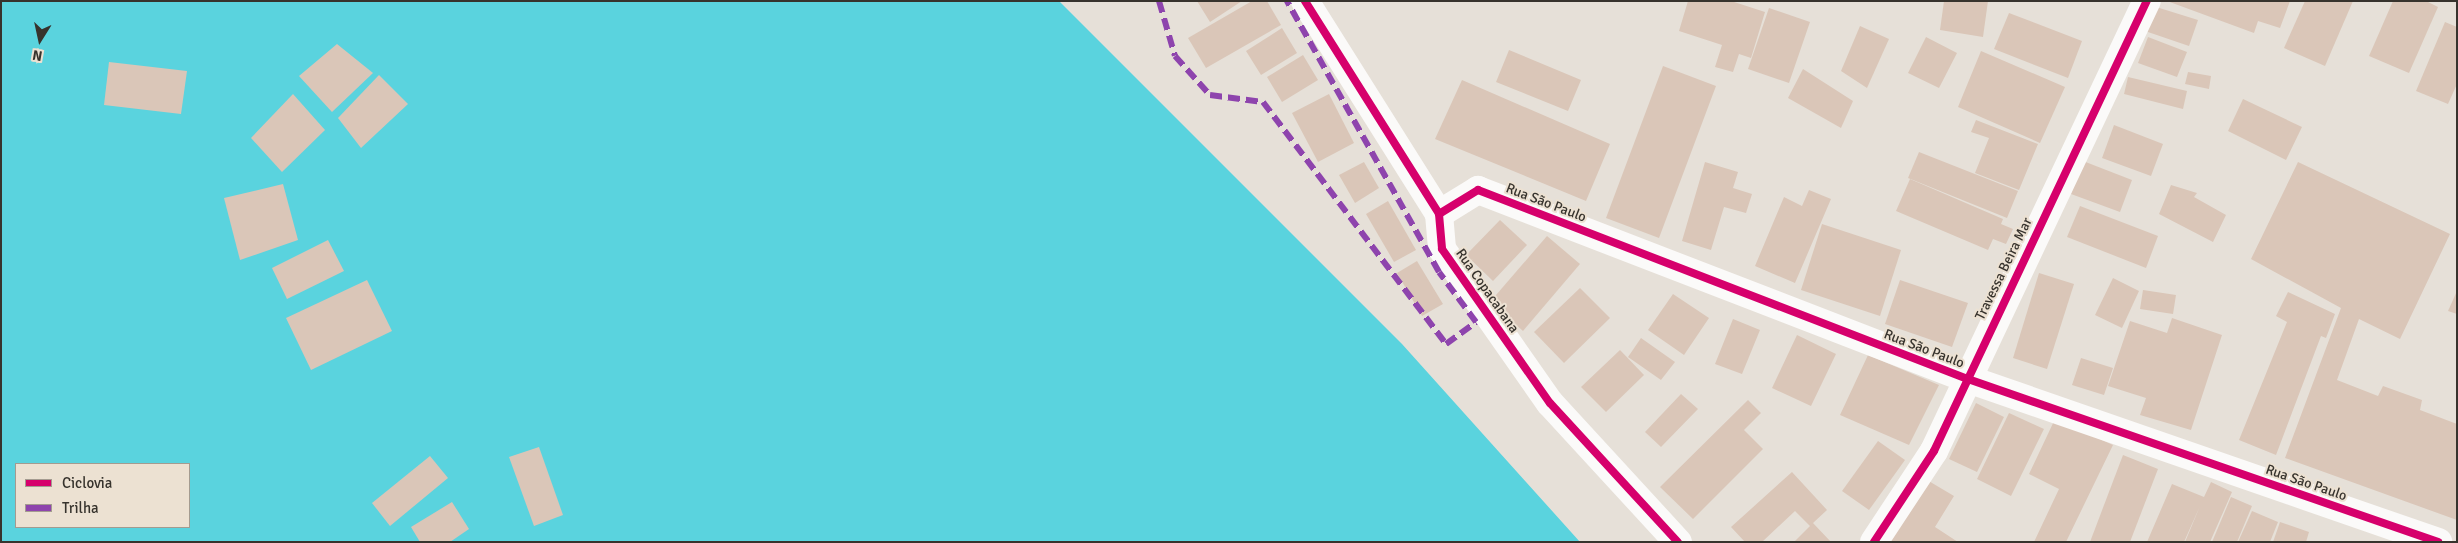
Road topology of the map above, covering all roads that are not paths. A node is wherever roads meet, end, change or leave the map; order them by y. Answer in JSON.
{"nodes":[{"id":1,"x":1305,"y":1,"type":"edge"},
{"id":2,"x":2147,"y":1,"type":"edge"},
{"id":3,"x":1439,"y":214,"type":"junction"},
{"id":4,"x":1966,"y":378,"type":"junction"},
{"id":5,"x":1678,"y":542,"type":"edge"},
{"id":6,"x":1874,"y":542,"type":"edge"},
{"id":7,"x":2438,"y":542,"type":"edge"}],
"edges":[{"from":1,"to":3,"type":"street","name":"Rua Copacabana"},
{"from":2,"to":4,"type":"street","name":"Travessa Beira Mar"},
{"from":3,"to":4,"type":"street","name":"Rua São Paulo"},
{"from":3,"to":5,"type":"street","name":"Rua Copacabana"},
{"from":4,"to":6,"type":"street","name":"Travessa Beira Mar"},
{"from":4,"to":7,"type":"street","name":"Rua São Paulo"}]}
